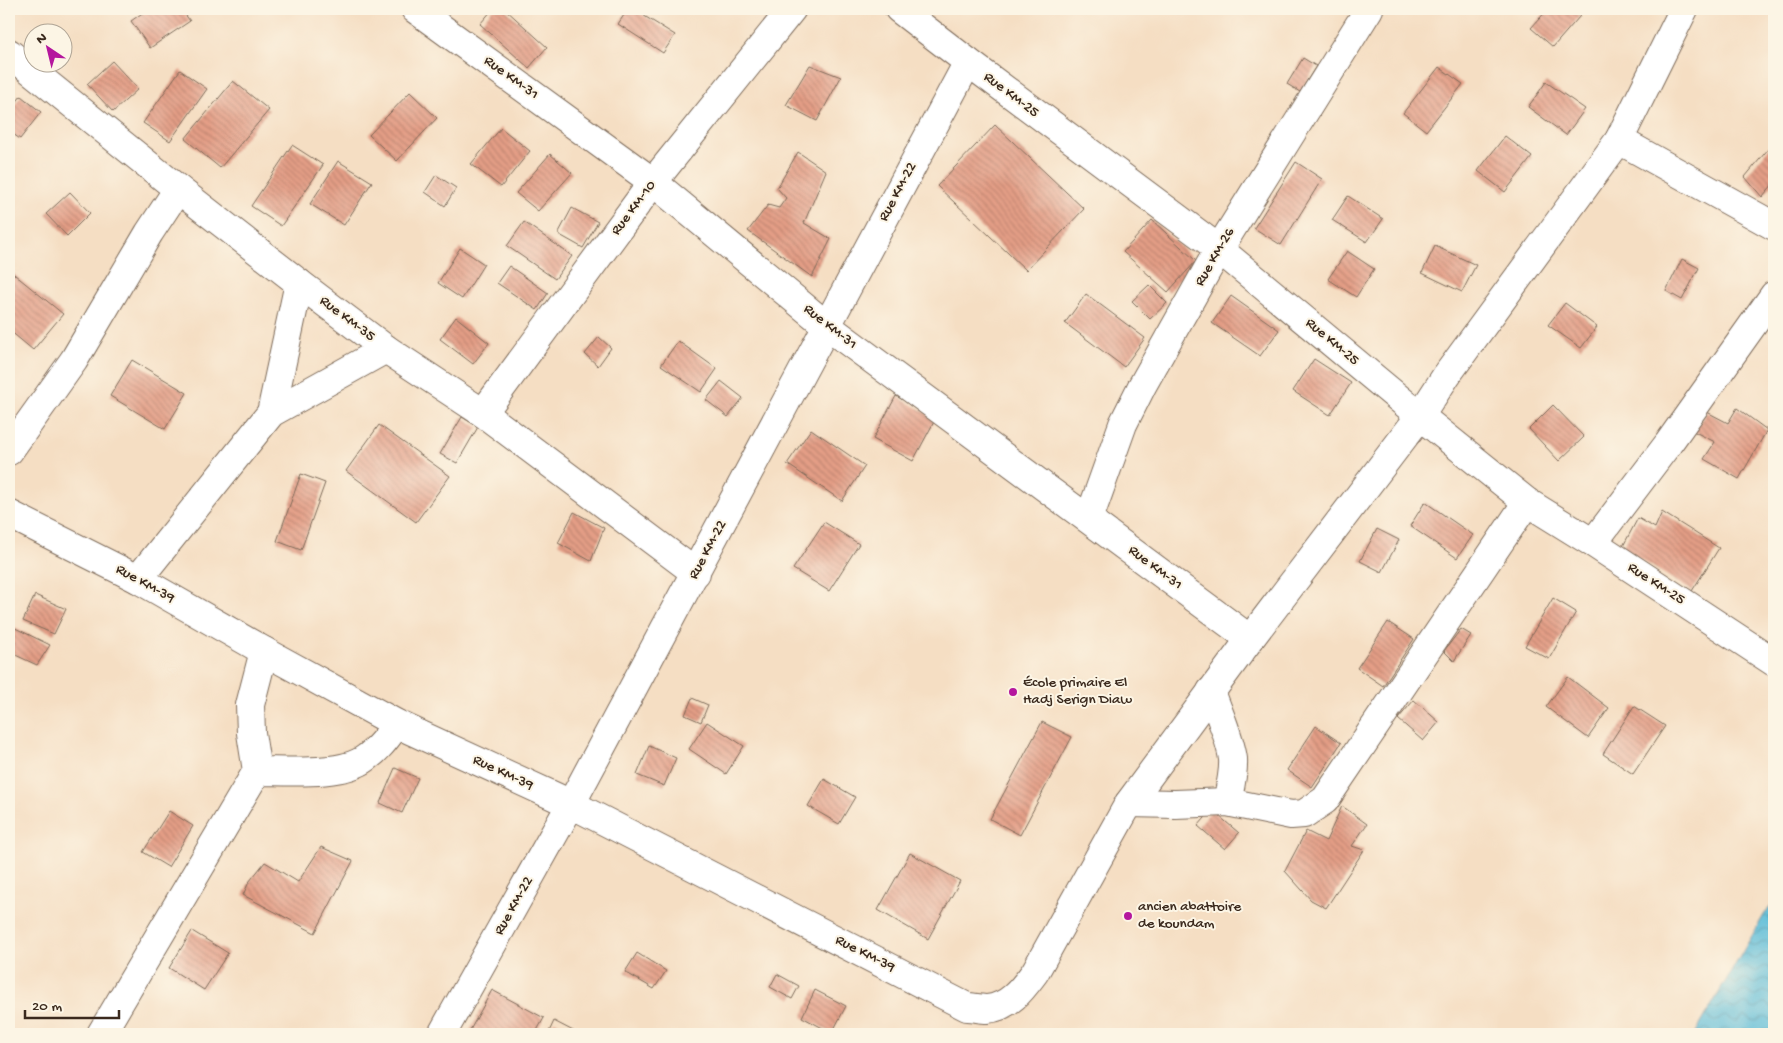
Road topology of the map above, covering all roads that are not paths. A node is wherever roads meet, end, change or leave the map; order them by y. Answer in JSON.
{"nodes":[{"id":1,"x":415,"y":9,"type":"edge"},
{"id":2,"x":792,"y":9,"type":"edge"},
{"id":3,"x":899,"y":9,"type":"edge"},
{"id":4,"x":1369,"y":9,"type":"edge"},
{"id":5,"x":1684,"y":9,"type":"edge"},
{"id":6,"x":9,"y":53,"type":"edge"},
{"id":7,"x":968,"y":62,"type":"junction"},
{"id":8,"x":1619,"y":140,"type":"junction"},
{"id":9,"x":653,"y":182,"type":"junction"},
{"id":10,"x":178,"y":190,"type":"junction"},
{"id":11,"x":1774,"y":226,"type":"edge"},
{"id":12,"x":1219,"y":249,"type":"junction"},
{"id":13,"x":298,"y":283,"type":"junction"},
{"id":14,"x":1774,"y":295,"type":"edge"},
{"id":15,"x":827,"y":326,"type":"junction"},
{"id":16,"x":386,"y":349,"type":"junction"},
{"id":17,"x":271,"y":412,"type":"junction"},
{"id":18,"x":483,"y":413,"type":"junction"},
{"id":19,"x":1420,"y":416,"type":"junction"},
{"id":20,"x":9,"y":451,"type":"edge"},
{"id":21,"x":1528,"y":502,"type":"junction"},
{"id":22,"x":9,"y":514,"type":"edge"},
{"id":23,"x":1089,"y":519,"type":"junction"},
{"id":24,"x":1593,"y":543,"type":"junction"},
{"id":25,"x":696,"y":573,"type":"junction"},
{"id":26,"x":138,"y":579,"type":"junction"},
{"id":27,"x":1250,"y":639,"type":"junction"},
{"id":28,"x":264,"y":651,"type":"junction"},
{"id":29,"x":1774,"y":662,"type":"edge"},
{"id":30,"x":1211,"y":691,"type":"junction"},
{"id":31,"x":397,"y":724,"type":"junction"},
{"id":32,"x":258,"y":771,"type":"junction"},
{"id":33,"x":1227,"y":802,"type":"junction"},
{"id":34,"x":1129,"y":803,"type":"junction"},
{"id":35,"x":571,"y":804,"type":"junction"},
{"id":36,"x":101,"y":1034,"type":"edge"},
{"id":37,"x":442,"y":1034,"type":"edge"}],
"edges":[{"from":1,"to":9,"type":"street","name":"Rue KM-31"},
{"from":2,"to":9,"type":"street","name":"Rue KM-10"},
{"from":3,"to":7,"type":"street","name":"Rue KM-25"},
{"from":4,"to":12,"type":"street","name":"Rue KM-26"},
{"from":5,"to":8,"type":"street"},
{"from":6,"to":10,"type":"street","name":"Rue KM-35"},
{"from":7,"to":12,"type":"street","name":"Rue KM-25"},
{"from":7,"to":15,"type":"street","name":"Rue KM-22"},
{"from":8,"to":11,"type":"street"},
{"from":8,"to":19,"type":"street"},
{"from":9,"to":15,"type":"street","name":"Rue KM-31"},
{"from":9,"to":18,"type":"street","name":"Rue KM-10"},
{"from":10,"to":13,"type":"street","name":"Rue KM-35"},
{"from":10,"to":20,"type":"street"},
{"from":12,"to":19,"type":"street","name":"Rue KM-25"},
{"from":12,"to":23,"type":"street","name":"Rue KM-26"},
{"from":13,"to":16,"type":"street","name":"Rue KM-35"},
{"from":13,"to":17,"type":"street"},
{"from":14,"to":24,"type":"street"},
{"from":15,"to":23,"type":"street","name":"Rue KM-31"},
{"from":15,"to":25,"type":"street","name":"Rue KM-22"},
{"from":16,"to":17,"type":"street"},
{"from":16,"to":18,"type":"street","name":"Rue KM-35"},
{"from":17,"to":26,"type":"street"},
{"from":18,"to":25,"type":"street","name":"Rue KM-35"},
{"from":19,"to":21,"type":"street","name":"Rue KM-25"},
{"from":19,"to":27,"type":"street"},
{"from":21,"to":24,"type":"street","name":"Rue KM-25"},
{"from":21,"to":33,"type":"street"},
{"from":22,"to":26,"type":"street","name":"Rue KM-39"},
{"from":23,"to":27,"type":"street","name":"Rue KM-31"},
{"from":24,"to":29,"type":"street","name":"Rue KM-25"},
{"from":25,"to":35,"type":"street","name":"Rue KM-22"},
{"from":26,"to":28,"type":"street","name":"Rue KM-39"},
{"from":27,"to":30,"type":"street"},
{"from":28,"to":31,"type":"street","name":"Rue KM-39"},
{"from":28,"to":32,"type":"street"},
{"from":30,"to":33,"type":"street"},
{"from":30,"to":34,"type":"street"},
{"from":31,"to":32,"type":"street"},
{"from":31,"to":35,"type":"street","name":"Rue KM-39"},
{"from":32,"to":36,"type":"street"},
{"from":33,"to":34,"type":"street"},
{"from":34,"to":35,"type":"street","name":"Rue KM-39"},
{"from":35,"to":37,"type":"street","name":"Rue KM-22"}]}
